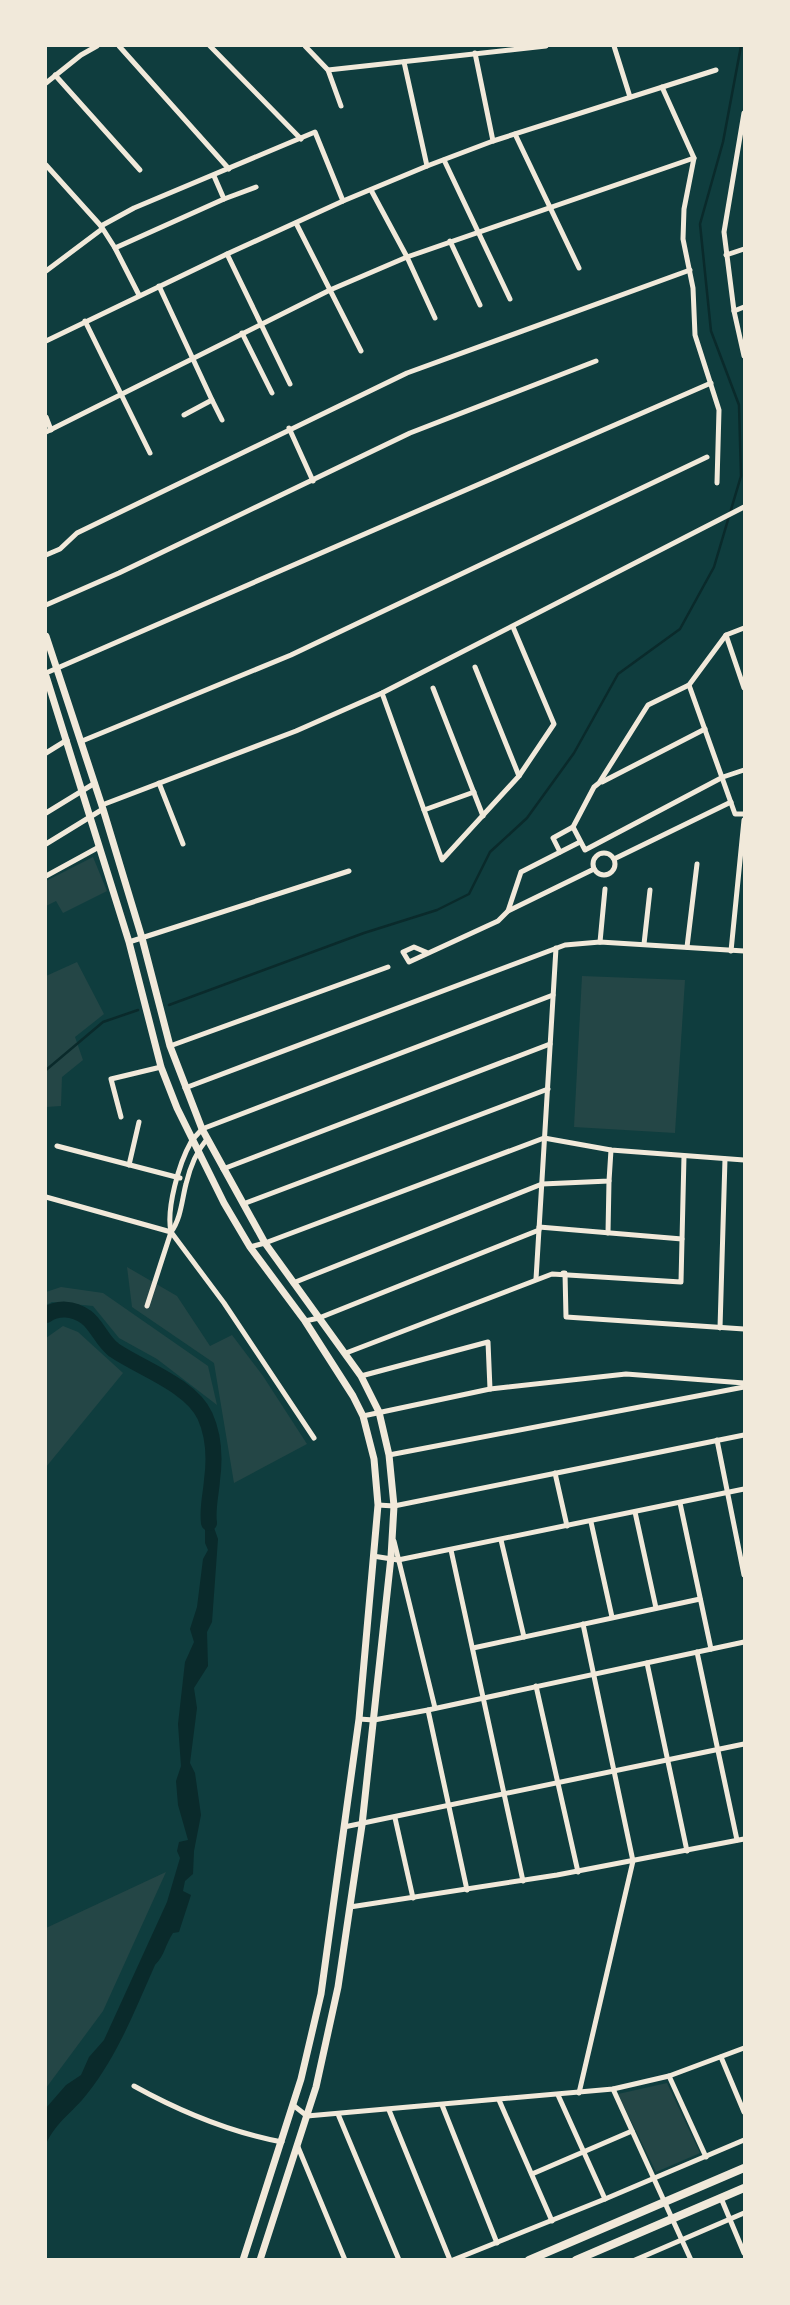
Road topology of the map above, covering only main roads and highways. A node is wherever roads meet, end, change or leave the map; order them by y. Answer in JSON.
{"nodes":[{"id":1,"x":46,"y":636,"type":"edge"},
{"id":2,"x":46,"y":674,"type":"edge"},
{"id":3,"x":306,"y":2057,"type":"junction"},
{"id":4,"x":324,"y":2061,"type":"junction"},
{"id":5,"x":744,"y":2168,"type":"edge"},
{"id":6,"x":744,"y":2188,"type":"edge"},
{"id":7,"x":243,"y":2259,"type":"edge"},
{"id":8,"x":260,"y":2259,"type":"edge"},
{"id":9,"x":529,"y":2259,"type":"edge"},
{"id":10,"x":576,"y":2259,"type":"edge"}],
"edges":[{"from":1,"to":4,"type":"main road"},
{"from":2,"to":3,"type":"main road"},
{"from":3,"to":4,"type":"main road"},
{"from":3,"to":7,"type":"main road"},
{"from":4,"to":8,"type":"main road"},
{"from":5,"to":9,"type":"main road"},
{"from":6,"to":10,"type":"main road"}]}
